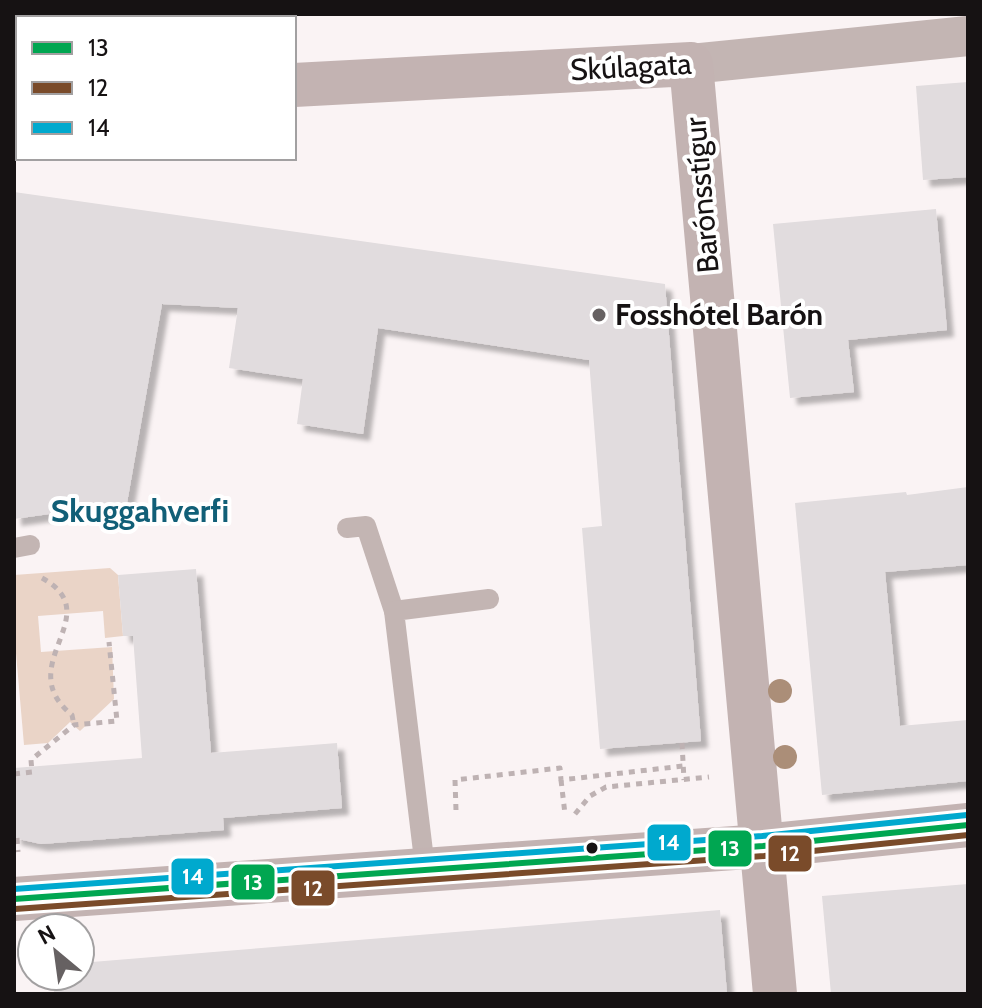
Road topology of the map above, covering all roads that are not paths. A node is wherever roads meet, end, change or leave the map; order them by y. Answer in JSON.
{"nodes":[{"id":1,"x":968,"y":36,"type":"edge"},
{"id":2,"x":691,"y":64,"type":"junction"},
{"id":3,"x":296,"y":85,"type":"edge"},
{"id":4,"x":347,"y":528,"type":"dead end"},
{"id":5,"x":489,"y":599,"type":"dead end"},
{"id":6,"x":394,"y":611,"type":"junction"},
{"id":7,"x":968,"y":825,"type":"edge"},
{"id":8,"x":763,"y":846,"type":"junction"},
{"id":9,"x":425,"y":868,"type":"junction"},
{"id":10,"x":16,"y":878,"type":"edge"},
{"id":11,"x":775,"y":994,"type":"edge"}],
"edges":[{"from":1,"to":2,"type":"street","name":"Skúlagata"},
{"from":2,"to":3,"type":"street","name":"Skúlagata"},
{"from":2,"to":8,"type":"street","name":"Barónsstígur"},
{"from":4,"to":6,"type":"lane"},
{"from":5,"to":6,"type":"lane"},
{"from":6,"to":9,"type":"lane"},
{"from":7,"to":8,"type":"street"},
{"from":8,"to":9,"type":"street"},
{"from":8,"to":11,"type":"street","name":"Barónsstígur"},
{"from":9,"to":10,"type":"street"}]}
